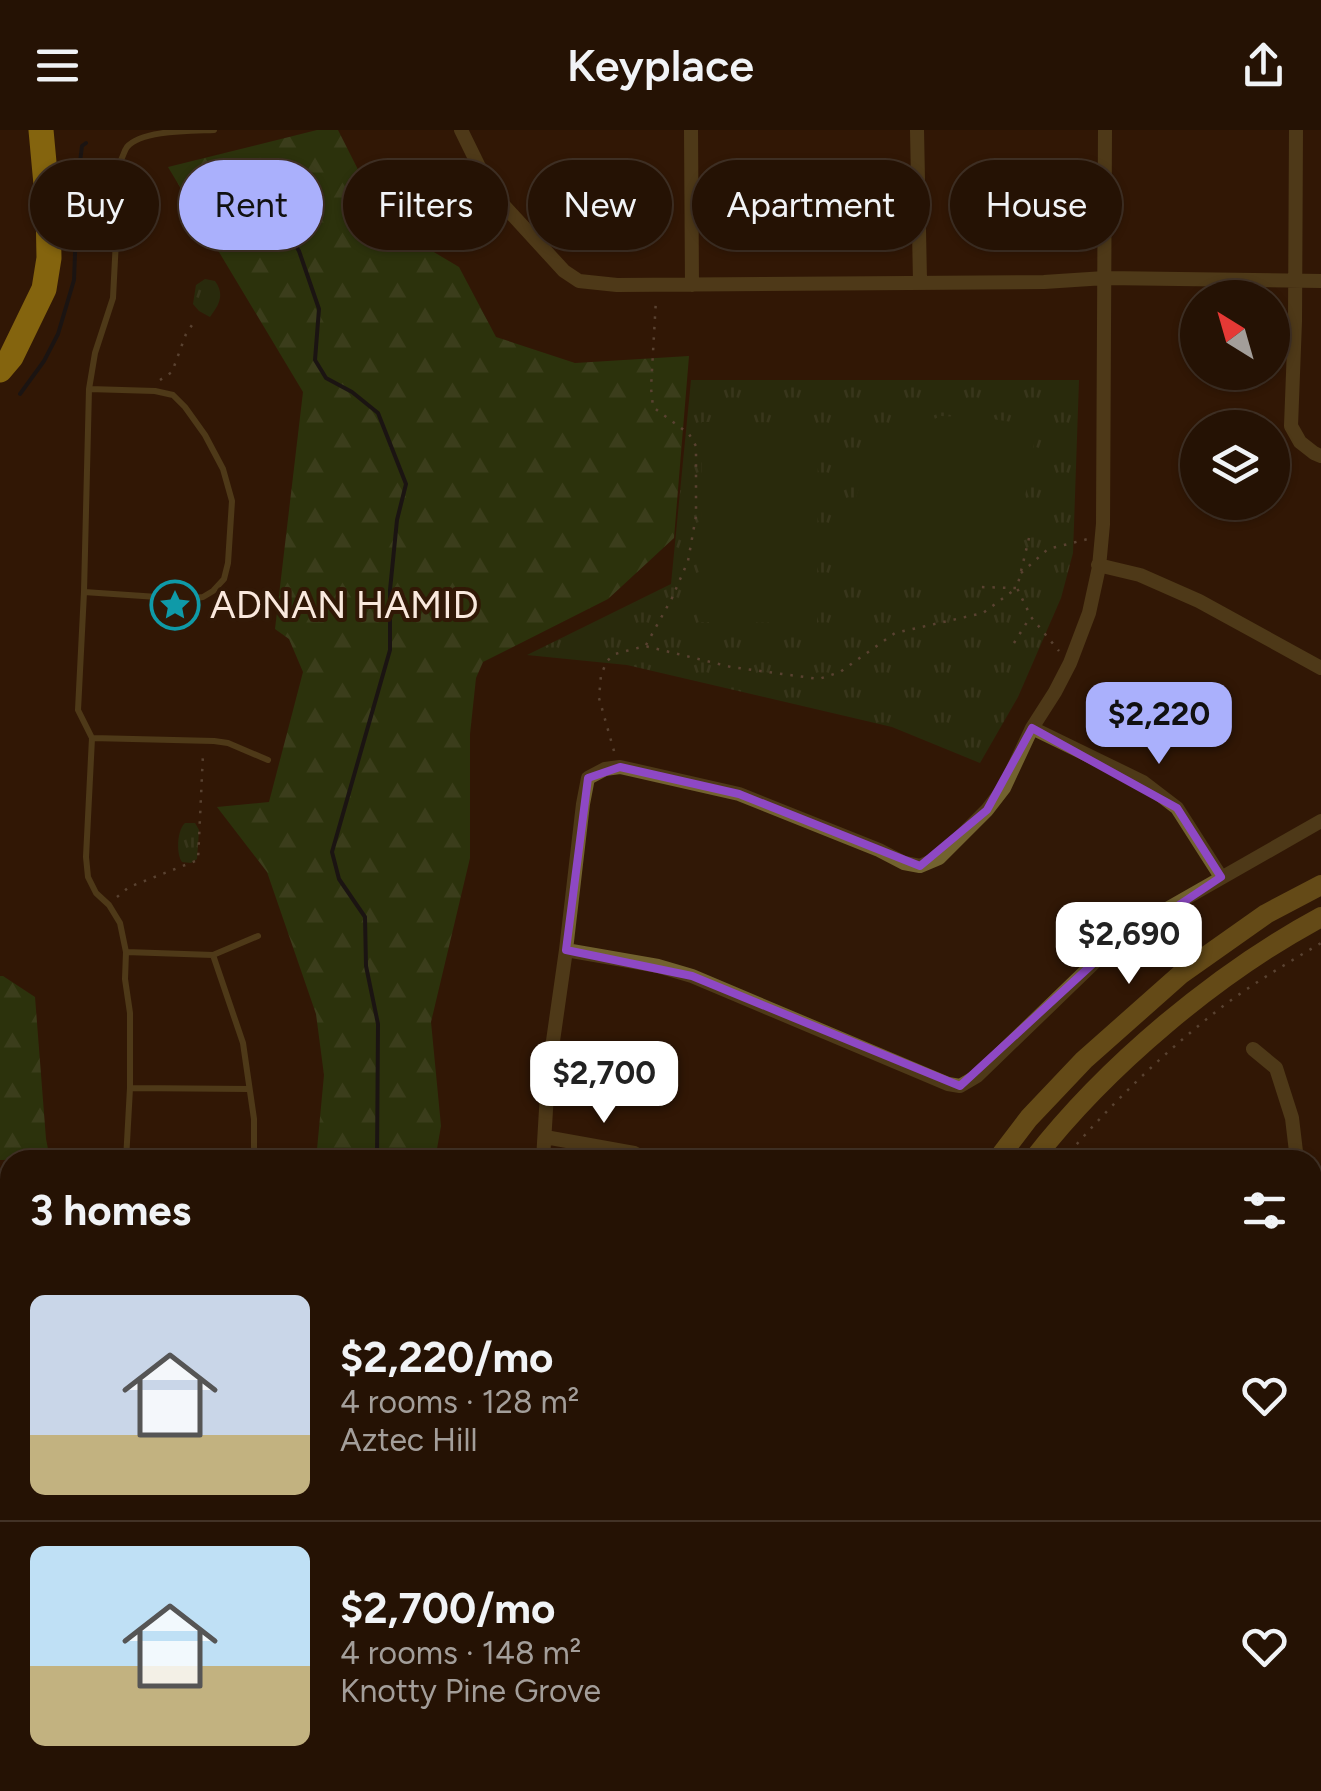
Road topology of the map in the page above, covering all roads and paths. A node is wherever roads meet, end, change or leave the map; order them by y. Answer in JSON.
{"nodes":[{"id":1,"x":41,"y":130,"type":"edge"},
{"id":2,"x":214,"y":130,"type":"edge"},
{"id":3,"x":461,"y":130,"type":"edge"},
{"id":4,"x":691,"y":130,"type":"edge"},
{"id":5,"x":917,"y":130,"type":"edge"},
{"id":6,"x":1105,"y":130,"type":"edge"},
{"id":7,"x":1296,"y":130,"type":"edge"},
{"id":8,"x":1105,"y":278,"type":"junction"},
{"id":9,"x":1321,"y":280,"type":"edge"},
{"id":10,"x":920,"y":281,"type":"junction"},
{"id":11,"x":1296,"y":281,"type":"junction"},
{"id":12,"x":692,"y":284,"type":"junction"},
{"id":13,"x":657,"y":285,"type":"junction"},
{"id":14,"x":196,"y":319,"type":"dead end"},
{"id":15,"x":0,"y":370,"type":"edge"},
{"id":16,"x":89,"y":389,"type":"junction"},
{"id":17,"x":146,"y":390,"type":"junction"},
{"id":18,"x":1321,"y":456,"type":"edge"},
{"id":19,"x":1101,"y":537,"type":"junction"},
{"id":20,"x":1029,"y":538,"type":"dead end"},
{"id":21,"x":1098,"y":565,"type":"junction"},
{"id":22,"x":1020,"y":574,"type":"junction"},
{"id":23,"x":980,"y":587,"type":"dead end"},
{"id":24,"x":1017,"y":588,"type":"junction"},
{"id":25,"x":84,"y":592,"type":"junction"},
{"id":26,"x":1031,"y":617,"type":"junction"},
{"id":27,"x":1014,"y":643,"type":"dead end"},
{"id":28,"x":646,"y":646,"type":"junction"},
{"id":29,"x":1070,"y":663,"type":"junction"},
{"id":30,"x":1321,"y":668,"type":"edge"},
{"id":31,"x":1032,"y":728,"type":"junction"},
{"id":32,"x":92,"y":738,"type":"junction"},
{"id":33,"x":203,"y":740,"type":"junction"},
{"id":34,"x":268,"y":760,"type":"dead end"},
{"id":35,"x":620,"y":767,"type":"junction"},
{"id":36,"x":1321,"y":821,"type":"edge"},
{"id":37,"x":1221,"y":877,"type":"junction"},
{"id":38,"x":1321,"y":885,"type":"edge"},
{"id":39,"x":109,"y":905,"type":"junction"},
{"id":40,"x":1321,"y":918,"type":"edge"},
{"id":41,"x":258,"y":936,"type":"dead end"},
{"id":42,"x":1321,"y":943,"type":"edge"},
{"id":43,"x":566,"y":950,"type":"junction"},
{"id":44,"x":126,"y":952,"type":"junction"},
{"id":45,"x":214,"y":955,"type":"junction"},
{"id":46,"x":1253,"y":1049,"type":"dead end"},
{"id":47,"x":130,"y":1088,"type":"junction"},
{"id":48,"x":249,"y":1089,"type":"junction"},
{"id":49,"x":545,"y":1137,"type":"junction"},
{"id":50,"x":127,"y":1150,"type":"edge"},
{"id":51,"x":254,"y":1150,"type":"edge"},
{"id":52,"x":544,"y":1150,"type":"edge"},
{"id":53,"x":617,"y":1150,"type":"edge"},
{"id":54,"x":1004,"y":1150,"type":"edge"},
{"id":55,"x":1042,"y":1150,"type":"edge"},
{"id":56,"x":1072,"y":1150,"type":"edge"},
{"id":57,"x":1296,"y":1150,"type":"edge"}],
"edges":[{"from":1,"to":15,"type":"highway"},
{"from":2,"to":16,"type":"lane"},
{"from":3,"to":13,"type":"street"},
{"from":4,"to":12,"type":"street"},
{"from":5,"to":10,"type":"street"},
{"from":6,"to":8,"type":"street"},
{"from":7,"to":11,"type":"street"},
{"from":8,"to":10,"type":"street"},
{"from":8,"to":11,"type":"street"},
{"from":8,"to":19,"type":"street"},
{"from":9,"to":11,"type":"street"},
{"from":10,"to":12,"type":"street"},
{"from":11,"to":18,"type":"street"},
{"from":12,"to":13,"type":"street"},
{"from":13,"to":28,"type":"path"},
{"from":14,"to":17,"type":"path"},
{"from":16,"to":17,"type":"lane"},
{"from":16,"to":25,"type":"lane"},
{"from":17,"to":25,"type":"lane"},
{"from":19,"to":21,"type":"street"},
{"from":19,"to":22,"type":"path"},
{"from":20,"to":22,"type":"path"},
{"from":21,"to":29,"type":"street"},
{"from":21,"to":30,"type":"street"},
{"from":22,"to":24,"type":"path"},
{"from":23,"to":24,"type":"path"},
{"from":24,"to":26,"type":"path"},
{"from":24,"to":28,"type":"path"},
{"from":25,"to":32,"type":"lane"},
{"from":26,"to":27,"type":"path"},
{"from":26,"to":29,"type":"path"},
{"from":28,"to":35,"type":"path"},
{"from":29,"to":31,"type":"street"},
{"from":31,"to":35,"type":"street"},
{"from":31,"to":37,"type":"street"},
{"from":32,"to":33,"type":"lane"},
{"from":32,"to":39,"type":"lane"},
{"from":33,"to":34,"type":"lane"},
{"from":33,"to":39,"type":"path"},
{"from":35,"to":43,"type":"street"},
{"from":36,"to":37,"type":"street"},
{"from":37,"to":43,"type":"street"},
{"from":38,"to":54,"type":"main road"},
{"from":39,"to":44,"type":"lane"},
{"from":40,"to":55,"type":"main road"},
{"from":41,"to":45,"type":"lane"},
{"from":42,"to":56,"type":"path"},
{"from":43,"to":49,"type":"street"},
{"from":44,"to":45,"type":"lane"},
{"from":44,"to":47,"type":"lane"},
{"from":45,"to":48,"type":"lane"},
{"from":46,"to":57,"type":"street"},
{"from":47,"to":48,"type":"lane"},
{"from":47,"to":50,"type":"lane"},
{"from":48,"to":51,"type":"lane"},
{"from":49,"to":52,"type":"street"},
{"from":49,"to":53,"type":"street"}]}
